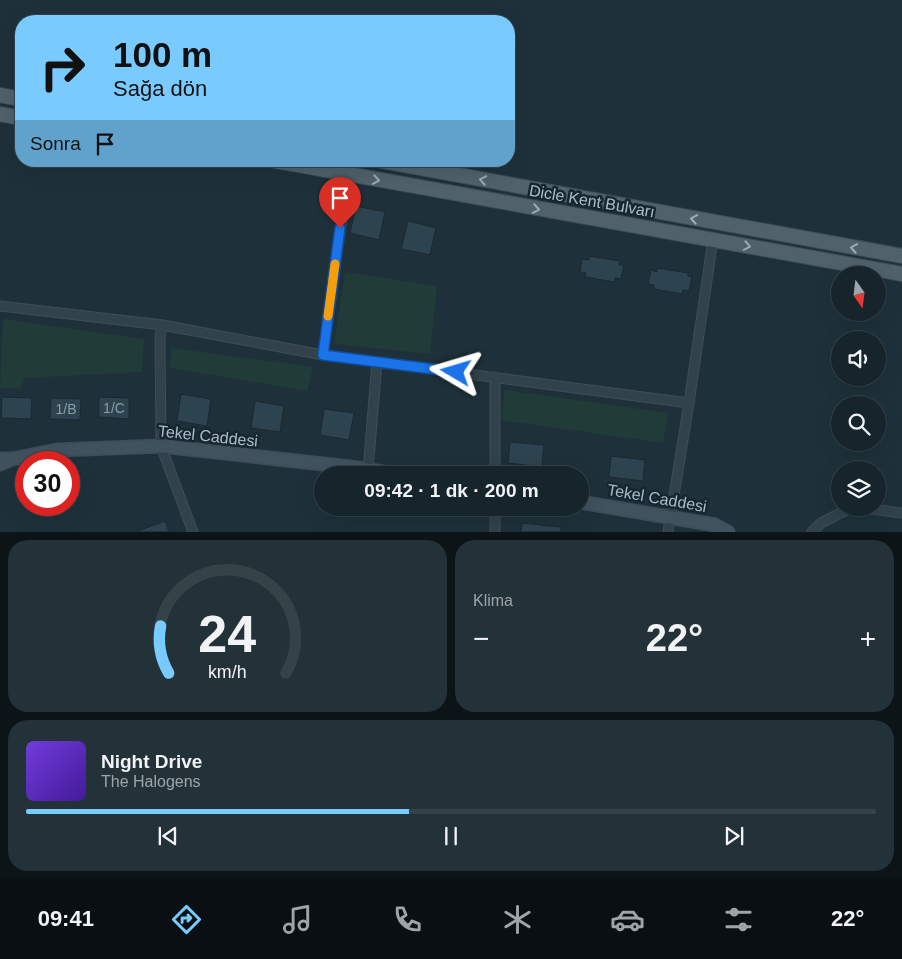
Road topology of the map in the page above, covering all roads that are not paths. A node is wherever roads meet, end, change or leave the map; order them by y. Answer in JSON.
{"nodes":[{"id":1,"x":0,"y":95,"type":"edge"},
{"id":2,"x":15,"y":98,"type":"edge"},
{"id":3,"x":0,"y":114,"type":"edge"},
{"id":4,"x":15,"y":117,"type":"edge"},
{"id":5,"x":307,"y":167,"type":"edge"},
{"id":6,"x":415,"y":167,"type":"edge"},
{"id":7,"x":348,"y":175,"type":"junction"},
{"id":8,"x":713,"y":240,"type":"junction"},
{"id":9,"x":902,"y":256,"type":"edge"},
{"id":10,"x":902,"y":274,"type":"edge"},
{"id":11,"x":0,"y":306,"type":"edge"},
{"id":12,"x":162,"y":325,"type":"junction"},
{"id":13,"x":323,"y":355,"type":"junction"},
{"id":14,"x":378,"y":362,"type":"junction"},
{"id":15,"x":494,"y":377,"type":"junction"},
{"id":16,"x":689,"y":403,"type":"junction"},
{"id":17,"x":161,"y":446,"type":"junction"},
{"id":18,"x":4,"y":461,"type":"edge"},
{"id":19,"x":334,"y":466,"type":"edge"},
{"id":20,"x":368,"y":466,"type":"edge"},
{"id":21,"x":495,"y":466,"type":"edge"},
{"id":22,"x":589,"y":503,"type":"edge"},
{"id":23,"x":886,"y":511,"type":"edge"},
{"id":24,"x":902,"y":513,"type":"edge"},
{"id":25,"x":495,"y":516,"type":"edge"},
{"id":26,"x":670,"y":516,"type":"junction"},
{"id":27,"x":835,"y":516,"type":"edge"},
{"id":28,"x":192,"y":532,"type":"edge"},
{"id":29,"x":495,"y":532,"type":"edge"},
{"id":30,"x":668,"y":532,"type":"edge"},
{"id":31,"x":728,"y":532,"type":"edge"},
{"id":32,"x":812,"y":532,"type":"edge"}],
"edges":[{"from":1,"to":2,"type":"main road"},
{"from":3,"to":4,"type":"main road"},
{"from":5,"to":7,"type":"main road","name":"Dicle Kent Bulvarı"},
{"from":9,"to":6,"type":"main road","name":"Dicle Kent Bulvarı","one_way":true},
{"from":7,"to":8,"type":"main road","name":"Dicle Kent Bulvarı","one_way":true},
{"from":7,"to":13,"type":"street"},
{"from":8,"to":10,"type":"main road","name":"Dicle Kent Bulvarı","one_way":true},
{"from":8,"to":16,"type":"street"},
{"from":11,"to":12,"type":"street"},
{"from":12,"to":13,"type":"street"},
{"from":12,"to":17,"type":"street"},
{"from":13,"to":14,"type":"street"},
{"from":14,"to":15,"type":"street"},
{"from":14,"to":20,"type":"street"},
{"from":15,"to":16,"type":"street"},
{"from":15,"to":21,"type":"street"},
{"from":16,"to":26,"type":"street"},
{"from":17,"to":18,"type":"street","name":"Tekel Caddesi"},
{"from":17,"to":19,"type":"street","name":"Tekel Caddesi"},
{"from":17,"to":28,"type":"street"},
{"from":22,"to":26,"type":"street","name":"Tekel Caddesi"},
{"from":23,"to":24,"type":"street"},
{"from":25,"to":29,"type":"street"},
{"from":26,"to":30,"type":"street"},
{"from":26,"to":31,"type":"street","name":"Tekel Caddesi"},
{"from":27,"to":32,"type":"street"}]}
